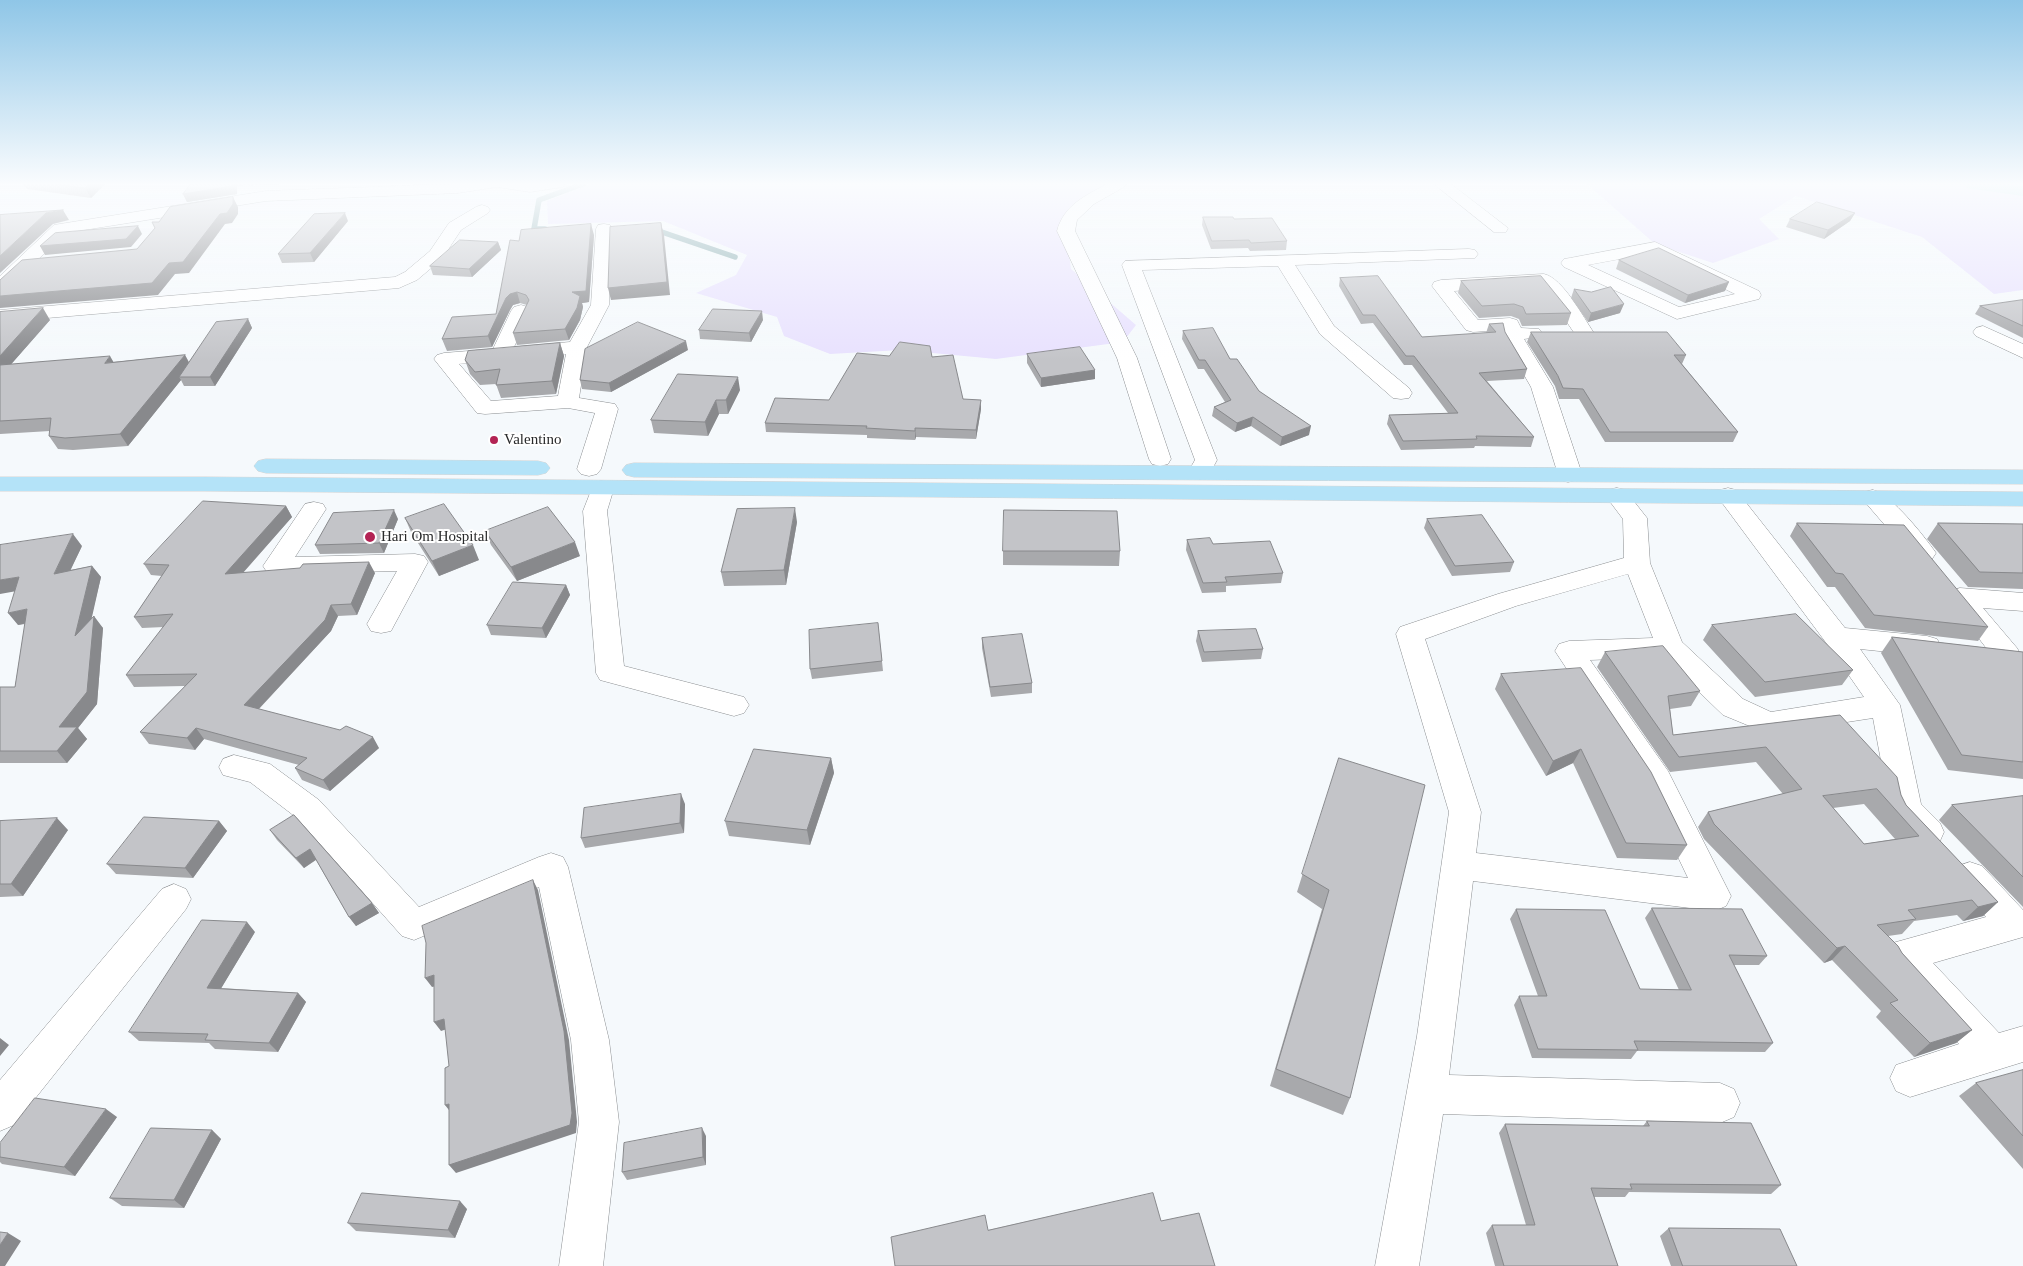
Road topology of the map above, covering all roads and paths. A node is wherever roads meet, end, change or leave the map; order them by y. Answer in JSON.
{"nodes":[{"id":1,"x":46,"y":243,"type":"edge"},
{"id":2,"x":444,"y":243,"type":"edge"},
{"id":3,"x":603,"y":243,"type":"edge"},
{"id":4,"x":1071,"y":243,"type":"edge"},
{"id":5,"x":1469,"y":254,"type":"dead end"},
{"id":6,"x":52,"y":261,"type":"edge"},
{"id":7,"x":1284,"y":261,"type":"junction"},
{"id":8,"x":24,"y":264,"type":"junction"},
{"id":9,"x":1476,"y":283,"type":"junction"},
{"id":10,"x":0,"y":286,"type":"edge"},
{"id":11,"x":1552,"y":286,"type":"junction"},
{"id":12,"x":1620,"y":286,"type":"junction"},
{"id":13,"x":521,"y":311,"type":"edge"},
{"id":14,"x":0,"y":316,"type":"edge"},
{"id":15,"x":1512,"y":329,"type":"junction"},
{"id":16,"x":1982,"y":332,"type":"dead end"},
{"id":17,"x":577,"y":347,"type":"junction"},
{"id":18,"x":2023,"y":352,"type":"edge"},
{"id":19,"x":500,"y":354,"type":"junction"},
{"id":20,"x":1401,"y":393,"type":"dead end"},
{"id":21,"x":568,"y":402,"type":"junction"},
{"id":22,"x":0,"y":467,"type":"edge"},
{"id":23,"x":1200,"y":472,"type":"junction"},
{"id":24,"x":1150,"y":475,"type":"junction"},
{"id":25,"x":1568,"y":475,"type":"junction"},
{"id":26,"x":600,"y":476,"type":"junction"},
{"id":27,"x":2023,"y":477,"type":"edge"},
{"id":28,"x":0,"y":484,"type":"edge"},
{"id":29,"x":1617,"y":495,"type":"junction"},
{"id":30,"x":1728,"y":496,"type":"junction"},
{"id":31,"x":1873,"y":497,"type":"junction"},
{"id":32,"x":2023,"y":499,"type":"edge"},
{"id":33,"x":314,"y":509,"type":"dead end"},
{"id":34,"x":1637,"y":563,"type":"junction"},
{"id":35,"x":1948,"y":582,"type":"junction"},
{"id":36,"x":2023,"y":602,"type":"edge"},
{"id":37,"x":381,"y":624,"type":"dead end"},
{"id":38,"x":1837,"y":636,"type":"junction"},
{"id":39,"x":1670,"y":647,"type":"junction"},
{"id":40,"x":2015,"y":656,"type":"edge"},
{"id":41,"x":734,"y":705,"type":"dead end"},
{"id":42,"x":1885,"y":705,"type":"junction"},
{"id":43,"x":234,"y":767,"type":"dead end"},
{"id":44,"x":1458,"y":865,"type":"junction"},
{"id":45,"x":174,"y":898,"type":"dead end"},
{"id":46,"x":2019,"y":929,"type":"edge"},
{"id":47,"x":2008,"y":1048,"type":"edge"},
{"id":48,"x":1910,"y":1078,"type":"dead end"},
{"id":49,"x":1427,"y":1094,"type":"junction"},
{"id":50,"x":1720,"y":1102,"type":"dead end"},
{"id":51,"x":0,"y":1111,"type":"edge"},
{"id":52,"x":581,"y":1266,"type":"edge"},
{"id":53,"x":1397,"y":1266,"type":"edge"}],
"edges":[{"from":1,"to":8,"type":"street"},
{"from":2,"to":14,"type":"street"},
{"from":3,"to":17,"type":"street"},
{"from":4,"to":24,"type":"street"},
{"from":5,"to":7,"type":"street"},
{"from":6,"to":8,"type":"street"},
{"from":7,"to":20,"type":"street"},
{"from":7,"to":23,"type":"street"},
{"from":8,"to":10,"type":"street"},
{"from":9,"to":11,"type":"street"},
{"from":9,"to":15,"type":"street"},
{"from":9,"to":15,"type":"street"},
{"from":11,"to":12,"type":"street"},
{"from":11,"to":15,"type":"street"},
{"from":12,"to":12,"type":"street"},
{"from":13,"to":19,"type":"street"},
{"from":15,"to":25,"type":"street"},
{"from":16,"to":18,"type":"street"},
{"from":17,"to":19,"type":"street"},
{"from":17,"to":21,"type":"street"},
{"from":19,"to":21,"type":"street"},
{"from":21,"to":26,"type":"street"},
{"from":22,"to":26,"type":"main road"},
{"from":23,"to":24,"type":"main road"},
{"from":23,"to":25,"type":"main road"},
{"from":24,"to":26,"type":"main road"},
{"from":24,"to":29,"type":"main road"},
{"from":25,"to":27,"type":"main road"},
{"from":26,"to":28,"type":"main road"},
{"from":26,"to":41,"type":"street"},
{"from":29,"to":30,"type":"main road"},
{"from":29,"to":34,"type":"street"},
{"from":30,"to":31,"type":"main road"},
{"from":30,"to":38,"type":"street"},
{"from":31,"to":32,"type":"main road"},
{"from":31,"to":35,"type":"street"},
{"from":33,"to":37,"type":"street"},
{"from":34,"to":39,"type":"street"},
{"from":34,"to":44,"type":"street"},
{"from":35,"to":36,"type":"street"},
{"from":35,"to":40,"type":"street"},
{"from":38,"to":40,"type":"street"},
{"from":38,"to":42,"type":"street"},
{"from":39,"to":42,"type":"street"},
{"from":39,"to":44,"type":"street"},
{"from":42,"to":46,"type":"street"},
{"from":43,"to":52,"type":"street"},
{"from":44,"to":49,"type":"street"},
{"from":45,"to":51,"type":"street"},
{"from":46,"to":47,"type":"street"},
{"from":47,"to":48,"type":"street"},
{"from":49,"to":50,"type":"street"},
{"from":49,"to":53,"type":"street"}]}
